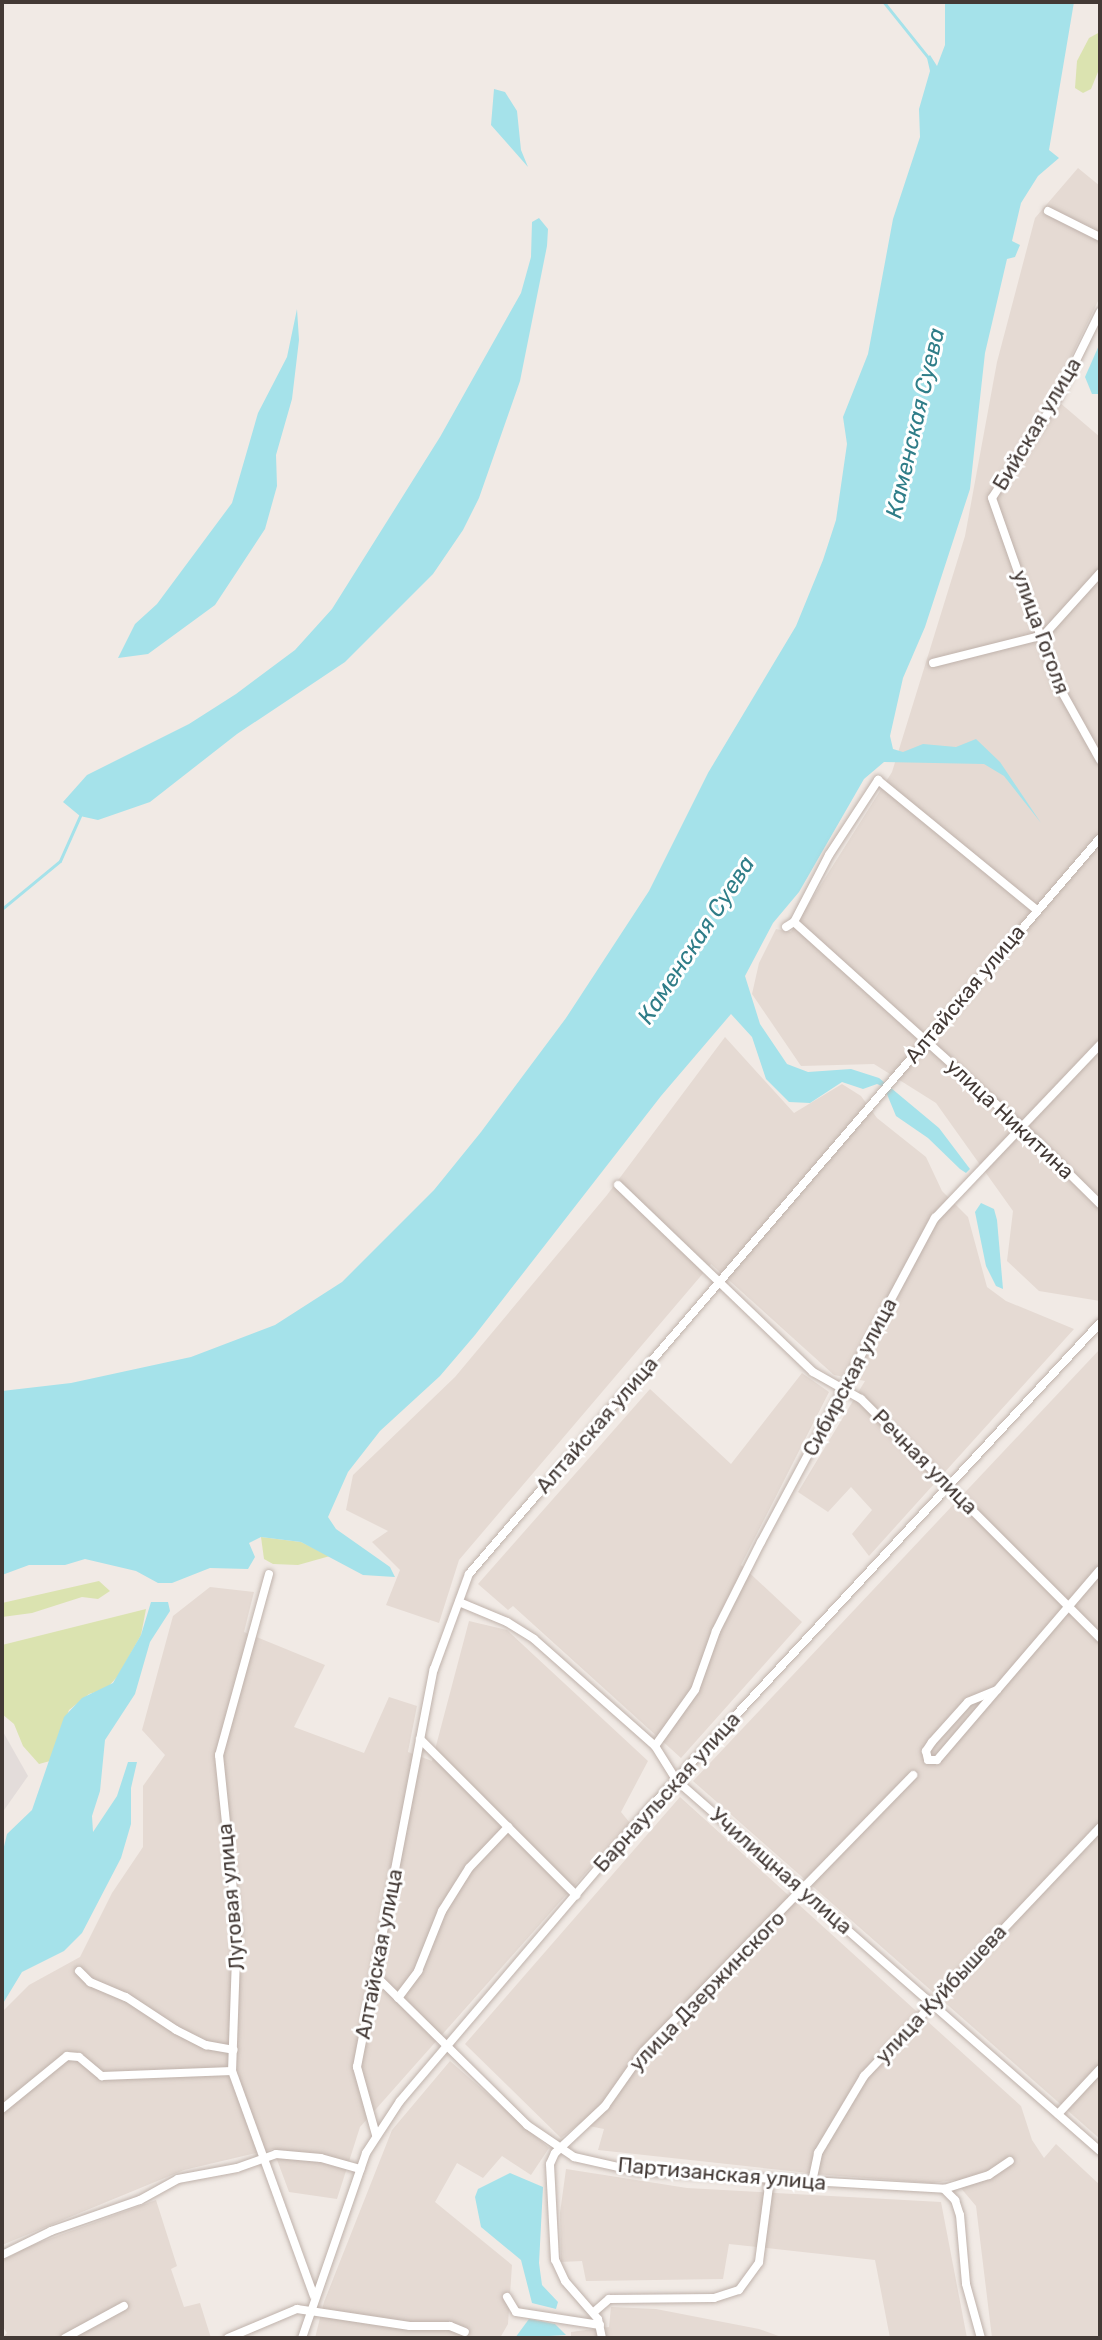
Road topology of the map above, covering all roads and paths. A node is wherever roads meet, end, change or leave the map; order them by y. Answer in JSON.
{"nodes":[{"id":1,"x":1048,"y":211,"type":"dead end"},
{"id":2,"x":1100,"y":237,"type":"edge"},
{"id":3,"x":1100,"y":312,"type":"edge"},
{"id":4,"x":992,"y":498,"type":"joint"},
{"id":5,"x":1100,"y":573,"type":"edge"},
{"id":6,"x":1044,"y":635,"type":"junction"},
{"id":7,"x":933,"y":663,"type":"dead end"},
{"id":8,"x":1100,"y":761,"type":"edge"},
{"id":9,"x":1100,"y":838,"type":"edge"},
{"id":10,"x":1037,"y":910,"type":"junction"},
{"id":11,"x":926,"y":1041,"type":"junction"},
{"id":12,"x":1100,"y":1045,"type":"edge"},
{"id":13,"x":1022,"y":1127,"type":"junction"},
{"id":14,"x":618,"y":1185,"type":"dead end"},
{"id":15,"x":1100,"y":1204,"type":"edge"},
{"id":16,"x":717,"y":1285,"type":"junction"},
{"id":17,"x":1100,"y":1323,"type":"edge"},
{"id":18,"x":843,"y":1391,"type":"junction"},
{"id":19,"x":950,"y":1485,"type":"junction"},
{"id":20,"x":1100,"y":1570,"type":"edge"},
{"id":21,"x":268,"y":1574,"type":"dead end"},
{"id":22,"x":459,"y":1602,"type":"junction"},
{"id":23,"x":1067,"y":1607,"type":"junction"},
{"id":24,"x":1100,"y":1637,"type":"edge"},
{"id":25,"x":996,"y":1690,"type":"junction"},
{"id":26,"x":420,"y":1739,"type":"junction"},
{"id":27,"x":655,"y":1746,"type":"junction"},
{"id":28,"x":914,"y":1775,"type":"dead end"},
{"id":29,"x":676,"y":1780,"type":"junction"},
{"id":30,"x":508,"y":1827,"type":"junction"},
{"id":31,"x":1100,"y":1827,"type":"edge"},
{"id":32,"x":803,"y":1890,"type":"junction"},
{"id":33,"x":576,"y":1895,"type":"junction"},
{"id":34,"x":79,"y":1971,"type":"dead end"},
{"id":35,"x":375,"y":1975,"type":"junction"},
{"id":36,"x":398,"y":1998,"type":"junction"},
{"id":37,"x":932,"y":2003,"type":"junction"},
{"id":38,"x":448,"y":2045,"type":"junction"},
{"id":39,"x":234,"y":2050,"type":"junction"},
{"id":40,"x":1100,"y":2069,"type":"edge"},
{"id":41,"x":232,"y":2071,"type":"junction"},
{"id":42,"x":2,"y":2109,"type":"edge"},
{"id":43,"x":1058,"y":2114,"type":"junction"},
{"id":44,"x":376,"y":2135,"type":"junction"},
{"id":45,"x":562,"y":2149,"type":"junction"},
{"id":46,"x":1100,"y":2151,"type":"edge"},
{"id":47,"x":265,"y":2158,"type":"junction"},
{"id":48,"x":1010,"y":2161,"type":"dead end"},
{"id":49,"x":360,"y":2169,"type":"junction"},
{"id":50,"x":771,"y":2179,"type":"junction"},
{"id":51,"x":812,"y":2182,"type":"junction"},
{"id":52,"x":944,"y":2189,"type":"junction"},
{"id":53,"x":2,"y":2255,"type":"edge"},
{"id":54,"x":314,"y":2296,"type":"junction"},
{"id":55,"x":507,"y":2297,"type":"dead end"},
{"id":56,"x":124,"y":2306,"type":"dead end"},
{"id":57,"x":309,"y":2311,"type":"junction"},
{"id":58,"x":594,"y":2312,"type":"junction"},
{"id":59,"x":600,"y":2325,"type":"junction"},
{"id":60,"x":466,"y":2332,"type":"dead end"},
{"id":61,"x":65,"y":2338,"type":"edge"},
{"id":62,"x":228,"y":2338,"type":"edge"},
{"id":63,"x":302,"y":2338,"type":"edge"},
{"id":64,"x":602,"y":2338,"type":"edge"},
{"id":65,"x":981,"y":2338,"type":"edge"}],
"edges":[{"from":1,"to":2,"type":"street"},
{"from":3,"to":4,"type":"street","name":"Бийская улица"},
{"from":4,"to":6,"type":"street","name":"улица Гоголя"},
{"from":5,"to":6,"type":"street"},
{"from":6,"to":7,"type":"street"},
{"from":6,"to":8,"type":"street","name":"улица Гоголя"},
{"from":9,"to":10,"type":"street","name":"Алтайская улица"},
{"from":10,"to":11,"type":"street","name":"Алтайская улица"},
{"from":10,"to":11,"type":"street","name":"улица Никитина"},
{"from":11,"to":13,"type":"street","name":"улица Никитина"},
{"from":11,"to":16,"type":"street","name":"Алтайская улица"},
{"from":12,"to":13,"type":"street","name":"Сибирская улица"},
{"from":13,"to":15,"type":"street","name":"улица Никитина"},
{"from":13,"to":18,"type":"street","name":"Сибирская улица"},
{"from":14,"to":16,"type":"street","name":"Речная улица"},
{"from":16,"to":18,"type":"street","name":"Речная улица"},
{"from":16,"to":22,"type":"street","name":"Алтайская улица"},
{"from":17,"to":19,"type":"street","name":"Барнаульская улица"},
{"from":18,"to":19,"type":"street","name":"Речная улица"},
{"from":18,"to":27,"type":"street","name":"Сибирская улица"},
{"from":19,"to":23,"type":"street","name":"Речная улица"},
{"from":19,"to":29,"type":"street","name":"Барнаульская улица"},
{"from":20,"to":23,"type":"street"},
{"from":21,"to":39,"type":"street","name":"Луговая улица"},
{"from":22,"to":26,"type":"street","name":"Алтайская улица"},
{"from":22,"to":27,"type":"street","name":"Училищная улица"},
{"from":23,"to":24,"type":"street","name":"Речная улица"},
{"from":23,"to":25,"type":"street"},
{"from":25,"to":25,"type":"street"},
{"from":26,"to":30,"type":"street"},
{"from":26,"to":35,"type":"street","name":"Алтайская улица"},
{"from":27,"to":29,"type":"street","name":"Училищная улица"},
{"from":28,"to":32,"type":"street","name":"улица Дзержинского"},
{"from":29,"to":32,"type":"street","name":"Училищная улица"},
{"from":29,"to":33,"type":"street","name":"Барнаульская улица"},
{"from":30,"to":33,"type":"street"},
{"from":30,"to":36,"type":"street"},
{"from":31,"to":37,"type":"street","name":"улица Куйбышева"},
{"from":32,"to":37,"type":"street","name":"Училищная улица"},
{"from":32,"to":45,"type":"street","name":"улица Дзержинского"},
{"from":33,"to":38,"type":"street","name":"Барнаульская улица"},
{"from":34,"to":39,"type":"street"},
{"from":35,"to":36,"type":"street","name":"Партизанская улица"},
{"from":35,"to":44,"type":"street","name":"Алтайская улица"},
{"from":36,"to":38,"type":"street","name":"Партизанская улица"},
{"from":37,"to":43,"type":"street","name":"Училищная улица"},
{"from":37,"to":51,"type":"street","name":"улица Куйбышева"},
{"from":38,"to":44,"type":"street","name":"Барнаульская улица"},
{"from":38,"to":45,"type":"street","name":"Партизанская улица"},
{"from":39,"to":41,"type":"street","name":"Луговая улица"},
{"from":40,"to":43,"type":"street"},
{"from":41,"to":42,"type":"street"},
{"from":41,"to":47,"type":"street","name":"Луговая улица"},
{"from":43,"to":46,"type":"street","name":"Училищная улица"},
{"from":44,"to":49,"type":"street","name":"Барнаульская улица"},
{"from":45,"to":50,"type":"street","name":"Партизанская улица"},
{"from":45,"to":58,"type":"street"},
{"from":47,"to":49,"type":"street"},
{"from":47,"to":53,"type":"street"},
{"from":47,"to":54,"type":"street","name":"Луговая улица"},
{"from":48,"to":52,"type":"street","name":"Партизанская улица"},
{"from":49,"to":54,"type":"street","name":"Барнаульская улица"},
{"from":50,"to":51,"type":"street","name":"Партизанская улица"},
{"from":50,"to":58,"type":"street"},
{"from":51,"to":52,"type":"street","name":"Партизанская улица"},
{"from":52,"to":65,"type":"street"},
{"from":54,"to":57,"type":"street","name":"Барнаульская улица"},
{"from":55,"to":59,"type":"street"},
{"from":56,"to":61,"type":"street"},
{"from":57,"to":60,"type":"street"},
{"from":57,"to":62,"type":"street"},
{"from":57,"to":63,"type":"street","name":"Барнаульская улица"},
{"from":58,"to":59,"type":"street"},
{"from":59,"to":64,"type":"street"}]}
